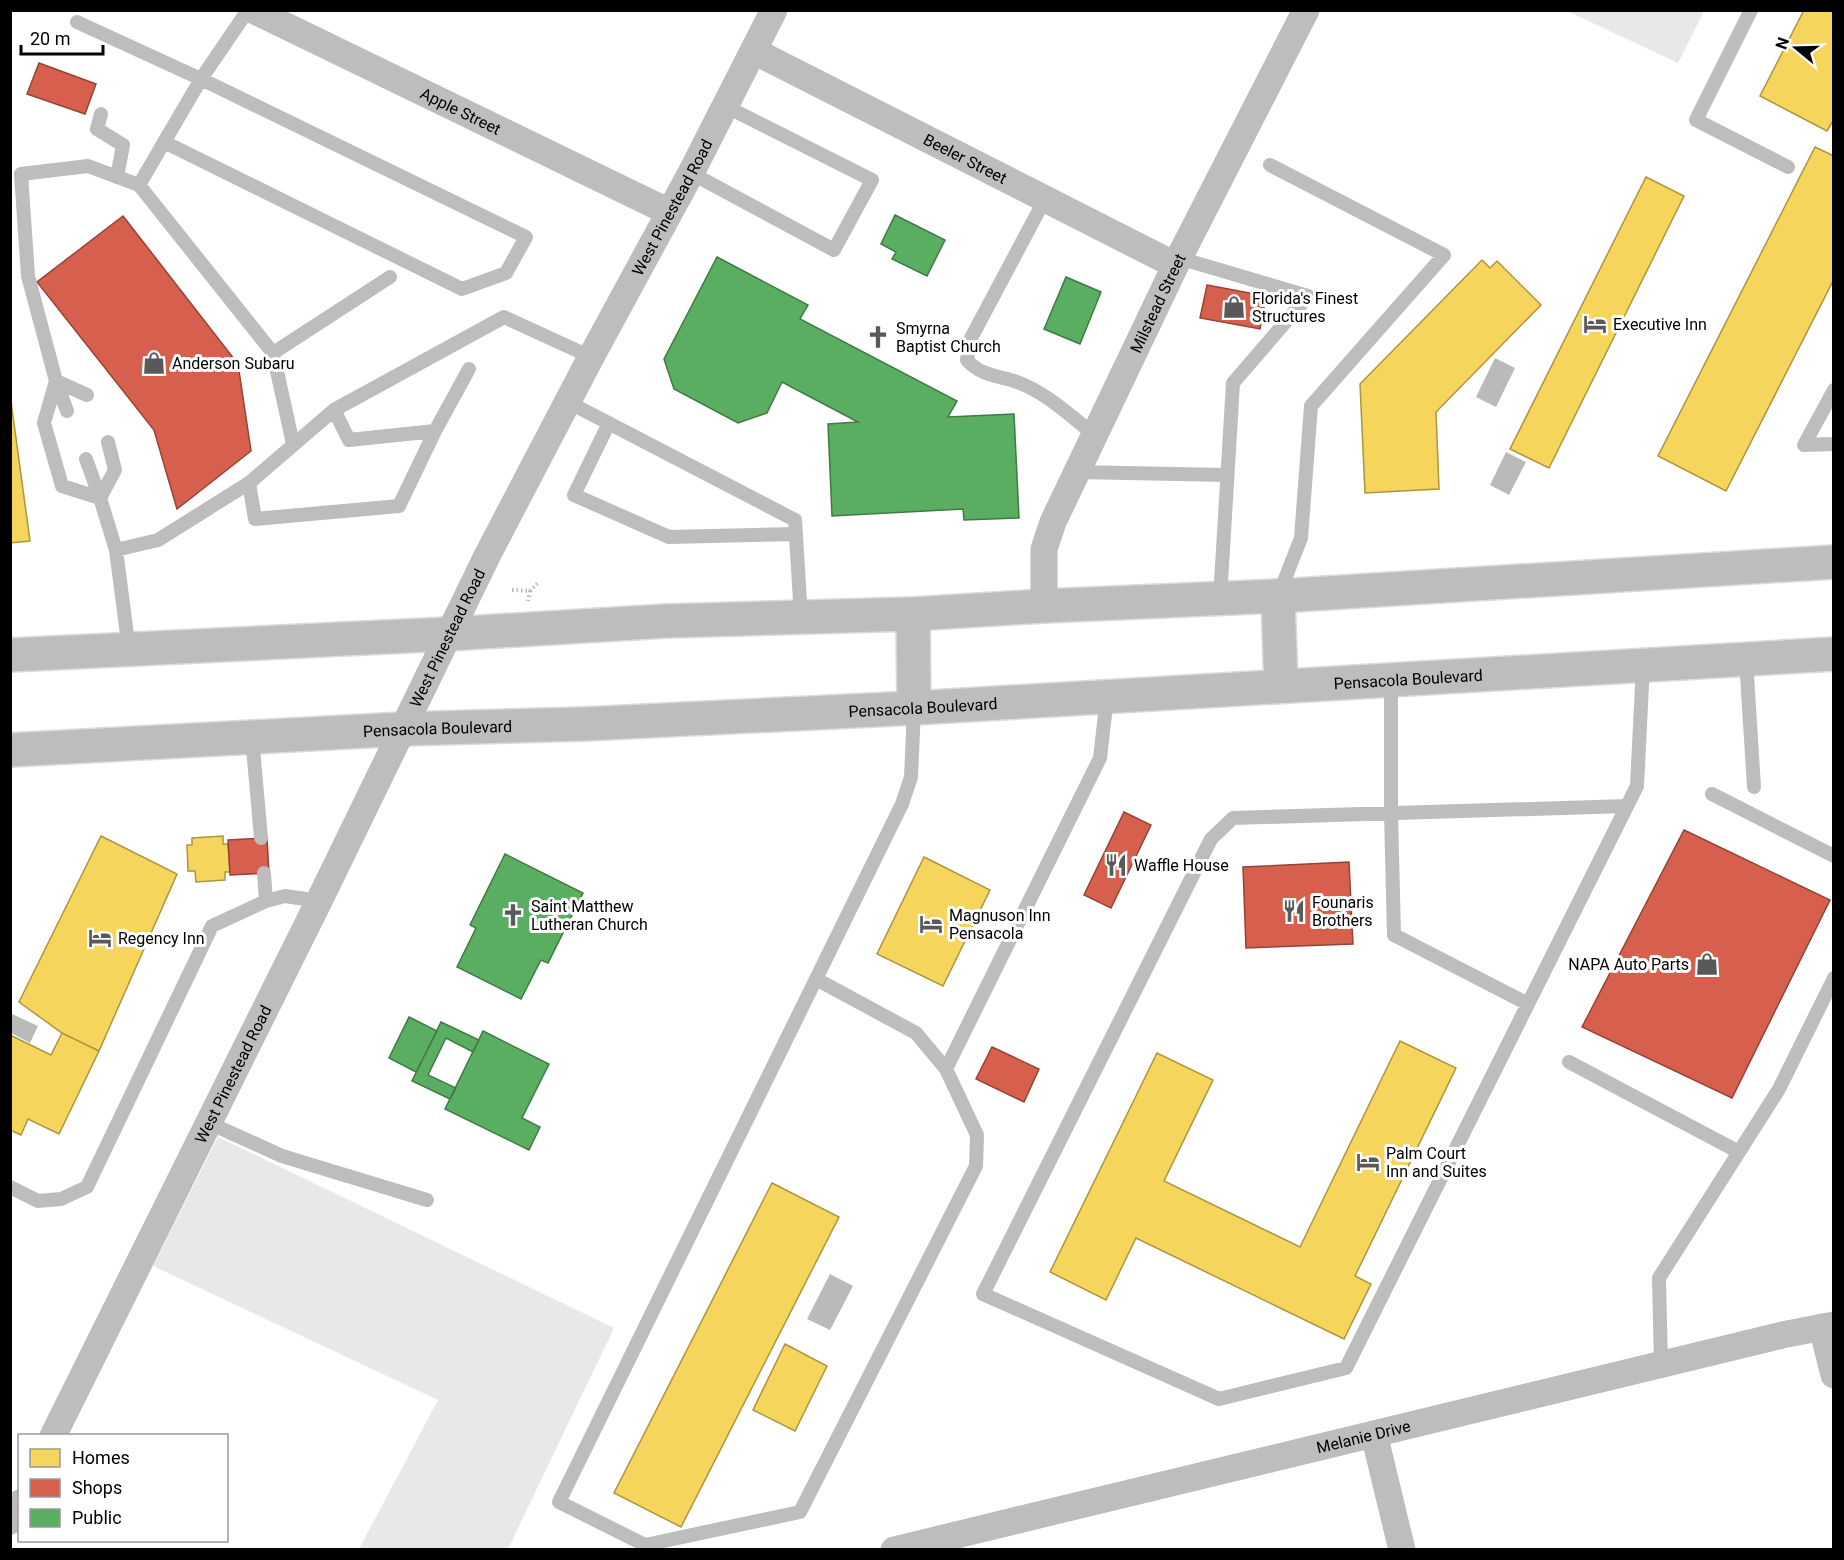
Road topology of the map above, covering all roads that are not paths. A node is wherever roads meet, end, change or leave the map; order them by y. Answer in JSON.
{"nodes":[{"id":1,"x":248,"y":10,"type":"edge"},
{"id":2,"x":253,"y":10,"type":"edge"},
{"id":3,"x":774,"y":10,"type":"edge"},
{"id":4,"x":1306,"y":10,"type":"edge"},
{"id":5,"x":1751,"y":10,"type":"edge"},
{"id":6,"x":77,"y":22,"type":"dead end"},
{"id":7,"x":754,"y":51,"type":"junction"},
{"id":8,"x":201,"y":79,"type":"junction"},
{"id":9,"x":725,"y":106,"type":"junction"},
{"id":10,"x":101,"y":114,"type":"dead end"},
{"id":11,"x":165,"y":142,"type":"junction"},
{"id":12,"x":1270,"y":165,"type":"dead end"},
{"id":13,"x":1788,"y":167,"type":"dead end"},
{"id":14,"x":691,"y":173,"type":"junction"},
{"id":15,"x":117,"y":177,"type":"junction"},
{"id":16,"x":139,"y":184,"type":"junction"},
{"id":17,"x":1045,"y":199,"type":"junction"},
{"id":18,"x":669,"y":212,"type":"junction"},
{"id":19,"x":1177,"y":262,"type":"junction"},
{"id":20,"x":390,"y":277,"type":"dead end"},
{"id":21,"x":273,"y":353,"type":"junction"},
{"id":22,"x":591,"y":357,"type":"junction"},
{"id":23,"x":469,"y":369,"type":"dead end"},
{"id":24,"x":56,"y":381,"type":"junction"},
{"id":25,"x":1833,"y":390,"type":"edge"},
{"id":26,"x":87,"y":395,"type":"dead end"},
{"id":27,"x":568,"y":402,"type":"junction"},
{"id":28,"x":334,"y":410,"type":"junction"},
{"id":29,"x":67,"y":411,"type":"dead end"},
{"id":30,"x":609,"y":423,"type":"junction"},
{"id":31,"x":435,"y":431,"type":"junction"},
{"id":32,"x":1095,"y":435,"type":"junction"},
{"id":33,"x":108,"y":442,"type":"dead end"},
{"id":34,"x":293,"y":444,"type":"junction"},
{"id":35,"x":1833,"y":444,"type":"edge"},
{"id":36,"x":86,"y":459,"type":"dead end"},
{"id":37,"x":1077,"y":472,"type":"junction"},
{"id":38,"x":1227,"y":475,"type":"junction"},
{"id":39,"x":249,"y":483,"type":"junction"},
{"id":40,"x":100,"y":498,"type":"junction"},
{"id":41,"x":796,"y":534,"type":"junction"},
{"id":42,"x":116,"y":550,"type":"junction"},
{"id":43,"x":1833,"y":562,"type":"edge"},
{"id":44,"x":1278,"y":596,"type":"junction"},
{"id":45,"x":1220,"y":598,"type":"junction"},
{"id":46,"x":1044,"y":606,"type":"junction"},
{"id":47,"x":914,"y":614,"type":"junction"},
{"id":48,"x":801,"y":617,"type":"junction"},
{"id":49,"x":448,"y":634,"type":"junction"},
{"id":50,"x":129,"y":650,"type":"junction"},
{"id":51,"x":1833,"y":654,"type":"edge"},
{"id":52,"x":10,"y":655,"type":"edge"},
{"id":53,"x":1746,"y":659,"type":"junction"},
{"id":54,"x":1643,"y":665,"type":"junction"},
{"id":55,"x":1391,"y":680,"type":"junction"},
{"id":56,"x":1281,"y":686,"type":"junction"},
{"id":57,"x":1107,"y":697,"type":"junction"},
{"id":58,"x":914,"y":708,"type":"junction"},
{"id":59,"x":403,"y":729,"type":"junction"},
{"id":60,"x":252,"y":737,"type":"junction"},
{"id":61,"x":10,"y":750,"type":"edge"},
{"id":62,"x":1754,"y":787,"type":"dead end"},
{"id":63,"x":1712,"y":794,"type":"dead end"},
{"id":64,"x":1627,"y":806,"type":"junction"},
{"id":65,"x":1390,"y":814,"type":"junction"},
{"id":66,"x":261,"y":838,"type":"dead end"},
{"id":67,"x":1833,"y":856,"type":"edge"},
{"id":68,"x":264,"y":873,"type":"dead end"},
{"id":69,"x":266,"y":901,"type":"junction"},
{"id":70,"x":319,"y":902,"type":"junction"},
{"id":71,"x":1833,"y":978,"type":"edge"},
{"id":72,"x":816,"y":979,"type":"junction"},
{"id":73,"x":1528,"y":1004,"type":"junction"},
{"id":74,"x":1569,"y":1062,"type":"dead end"},
{"id":75,"x":946,"y":1069,"type":"junction"},
{"id":76,"x":207,"y":1122,"type":"junction"},
{"id":77,"x":1739,"y":1152,"type":"junction"},
{"id":78,"x":10,"y":1187,"type":"edge"},
{"id":79,"x":427,"y":1200,"type":"dead end"},
{"id":80,"x":1828,"y":1326,"type":"edge"},
{"id":81,"x":1661,"y":1364,"type":"junction"},
{"id":82,"x":1833,"y":1375,"type":"edge"},
{"id":83,"x":53,"y":1434,"type":"edge"},
{"id":84,"x":1374,"y":1434,"type":"junction"},
{"id":85,"x":18,"y":1507,"type":"edge"},
{"id":86,"x":10,"y":1521,"type":"edge"},
{"id":87,"x":931,"y":1545,"type":"edge"},
{"id":88,"x":894,"y":1550,"type":"edge"},
{"id":89,"x":1402,"y":1550,"type":"edge"}],
"edges":[{"from":1,"to":8,"type":"lane"},
{"from":2,"to":18,"type":"street","name":"Apple Street"},
{"from":3,"to":7,"type":"street","name":"West Pinestead Road"},
{"from":4,"to":19,"type":"street","name":"Milstead Street"},
{"from":5,"to":13,"type":"lane"},
{"from":6,"to":8,"type":"lane"},
{"from":7,"to":9,"type":"street","name":"West Pinestead Road"},
{"from":7,"to":17,"type":"street","name":"Beeler Street"},
{"from":8,"to":11,"type":"lane"},
{"from":8,"to":11,"type":"lane"},
{"from":9,"to":14,"type":"street","name":"West Pinestead Road"},
{"from":9,"to":14,"type":"lane"},
{"from":10,"to":15,"type":"lane"},
{"from":11,"to":16,"type":"lane"},
{"from":12,"to":44,"type":"lane"},
{"from":14,"to":18,"type":"street","name":"West Pinestead Road"},
{"from":15,"to":16,"type":"lane"},
{"from":15,"to":24,"type":"lane"},
{"from":16,"to":21,"type":"lane"},
{"from":17,"to":19,"type":"street","name":"Beeler Street"},
{"from":17,"to":32,"type":"lane"},
{"from":18,"to":22,"type":"street","name":"West Pinestead Road"},
{"from":19,"to":32,"type":"street","name":"Milstead Street"},
{"from":19,"to":38,"type":"lane"},
{"from":20,"to":21,"type":"lane"},
{"from":21,"to":34,"type":"lane"},
{"from":22,"to":27,"type":"street","name":"West Pinestead Road"},
{"from":22,"to":28,"type":"lane"},
{"from":23,"to":31,"type":"lane"},
{"from":24,"to":26,"type":"lane"},
{"from":24,"to":29,"type":"lane"},
{"from":24,"to":40,"type":"lane"},
{"from":25,"to":35,"type":"lane"},
{"from":27,"to":30,"type":"lane"},
{"from":27,"to":49,"type":"street","name":"West Pinestead Road"},
{"from":28,"to":31,"type":"lane"},
{"from":28,"to":34,"type":"lane"},
{"from":30,"to":41,"type":"lane"},
{"from":30,"to":41,"type":"lane"},
{"from":31,"to":39,"type":"lane"},
{"from":32,"to":37,"type":"street","name":"Milstead Street"},
{"from":33,"to":40,"type":"lane"},
{"from":34,"to":39,"type":"lane"},
{"from":36,"to":40,"type":"lane"},
{"from":37,"to":38,"type":"lane"},
{"from":37,"to":46,"type":"street","name":"Milstead Street"},
{"from":38,"to":45,"type":"lane"},
{"from":39,"to":42,"type":"lane"},
{"from":40,"to":42,"type":"lane"},
{"from":41,"to":48,"type":"lane"},
{"from":42,"to":50,"type":"lane"},
{"from":43,"to":44,"type":"main road"},
{"from":44,"to":45,"type":"main road"},
{"from":44,"to":56,"type":"main road"},
{"from":45,"to":46,"type":"main road"},
{"from":46,"to":47,"type":"main road"},
{"from":47,"to":48,"type":"main road"},
{"from":47,"to":58,"type":"main road"},
{"from":48,"to":49,"type":"main road"},
{"from":49,"to":50,"type":"main road"},
{"from":49,"to":59,"type":"street","name":"West Pinestead Road"},
{"from":50,"to":52,"type":"main road"},
{"from":51,"to":53,"type":"main road","name":"Pensacola Boulevard"},
{"from":53,"to":54,"type":"main road","name":"Pensacola Boulevard"},
{"from":53,"to":62,"type":"lane"},
{"from":54,"to":55,"type":"main road","name":"Pensacola Boulevard"},
{"from":54,"to":64,"type":"lane"},
{"from":55,"to":56,"type":"main road","name":"Pensacola Boulevard"},
{"from":55,"to":65,"type":"lane"},
{"from":56,"to":57,"type":"main road","name":"Pensacola Boulevard"},
{"from":57,"to":58,"type":"main road","name":"Pensacola Boulevard"},
{"from":57,"to":75,"type":"lane"},
{"from":58,"to":59,"type":"main road","name":"Pensacola Boulevard"},
{"from":58,"to":72,"type":"lane"},
{"from":59,"to":60,"type":"main road","name":"Pensacola Boulevard"},
{"from":59,"to":70,"type":"street","name":"West Pinestead Road"},
{"from":60,"to":61,"type":"main road","name":"Pensacola Boulevard"},
{"from":60,"to":66,"type":"lane"},
{"from":63,"to":67,"type":"lane"},
{"from":64,"to":65,"type":"lane"},
{"from":64,"to":73,"type":"lane"},
{"from":65,"to":73,"type":"lane"},
{"from":65,"to":73,"type":"lane"},
{"from":68,"to":69,"type":"lane"},
{"from":69,"to":70,"type":"lane"},
{"from":69,"to":78,"type":"lane"},
{"from":70,"to":76,"type":"street","name":"West Pinestead Road"},
{"from":71,"to":77,"type":"lane"},
{"from":72,"to":75,"type":"lane"},
{"from":72,"to":75,"type":"lane"},
{"from":74,"to":77,"type":"lane"},
{"from":76,"to":79,"type":"lane"},
{"from":76,"to":83,"type":"street","name":"West Pinestead Road"},
{"from":77,"to":81,"type":"lane"},
{"from":80,"to":81,"type":"street","name":"Melanie Drive"},
{"from":80,"to":82,"type":"street"},
{"from":81,"to":84,"type":"street","name":"Melanie Drive"},
{"from":84,"to":87,"type":"street","name":"Melanie Drive"},
{"from":84,"to":89,"type":"street"},
{"from":85,"to":86,"type":"street"},
{"from":87,"to":88,"type":"street","name":"Melanie Drive"}]}
